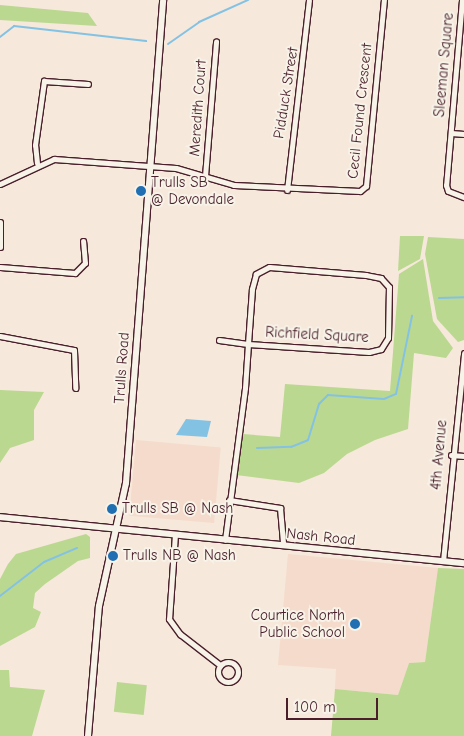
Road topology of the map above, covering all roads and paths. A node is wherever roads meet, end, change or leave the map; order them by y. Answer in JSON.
{"nodes":[{"id":1,"x":163,"y":0,"type":"edge"},
{"id":2,"x":309,"y":0,"type":"edge"},
{"id":3,"x":384,"y":0,"type":"edge"},
{"id":4,"x":462,"y":0,"type":"edge"},
{"id":5,"x":216,"y":41,"type":"dead end"},
{"id":6,"x":88,"y":84,"type":"dead end"},
{"id":7,"x":451,"y":133,"type":"junction"},
{"id":8,"x":464,"y":134,"type":"edge"},
{"id":9,"x":37,"y":163,"type":"junction"},
{"id":10,"x":150,"y":166,"type":"junction"},
{"id":11,"x":205,"y":176,"type":"junction"},
{"id":12,"x":0,"y":184,"type":"edge"},
{"id":13,"x":287,"y":190,"type":"junction"},
{"id":14,"x":464,"y":197,"type":"edge"},
{"id":15,"x":0,"y":222,"type":"edge"},
{"id":16,"x":83,"y":241,"type":"dead end"},
{"id":17,"x":0,"y":247,"type":"edge"},
{"id":18,"x":0,"y":267,"type":"edge"},
{"id":19,"x":0,"y":336,"type":"edge"},
{"id":20,"x":219,"y":340,"type":"dead end"},
{"id":21,"x":248,"y":344,"type":"junction"},
{"id":22,"x":464,"y":353,"type":"edge"},
{"id":23,"x":75,"y":388,"type":"dead end"},
{"id":24,"x":451,"y":455,"type":"junction"},
{"id":25,"x":464,"y":456,"type":"edge"},
{"id":26,"x":229,"y":500,"type":"junction"},
{"id":27,"x":0,"y":517,"type":"edge"},
{"id":28,"x":116,"y":528,"type":"junction"},
{"id":29,"x":175,"y":534,"type":"junction"},
{"id":30,"x":225,"y":540,"type":"junction"},
{"id":31,"x":283,"y":545,"type":"junction"},
{"id":32,"x":443,"y":561,"type":"junction"},
{"id":33,"x":464,"y":563,"type":"edge"},
{"id":34,"x":220,"y":666,"type":"junction"},
{"id":35,"x":88,"y":736,"type":"edge"}],
"edges":[{"from":1,"to":10,"type":"street","name":"Trulls Road"},
{"from":2,"to":13,"type":"street","name":"Pidduck Street"},
{"from":3,"to":13,"type":"street","name":"Cecil Found Crescent"},
{"from":4,"to":7,"type":"street","name":"Sleeman Square"},
{"from":5,"to":11,"type":"street","name":"Meredith Court"},
{"from":6,"to":9,"type":"street"},
{"from":7,"to":8,"type":"street","name":"Sleeman Square"},
{"from":7,"to":14,"type":"street","name":"Sleeman Square"},
{"from":9,"to":10,"type":"street","name":"Cecil Found Crescent"},
{"from":9,"to":12,"type":"street","name":"Cecil Found Crescent"},
{"from":10,"to":11,"type":"street","name":"Cecil Found Crescent"},
{"from":10,"to":28,"type":"street","name":"Trulls Road"},
{"from":11,"to":13,"type":"street","name":"Cecil Found Crescent"},
{"from":15,"to":17,"type":"street"},
{"from":16,"to":18,"type":"street"},
{"from":19,"to":23,"type":"street"},
{"from":20,"to":21,"type":"street"},
{"from":21,"to":21,"type":"street","name":"Richfield Square"},
{"from":21,"to":26,"type":"street","name":"Richfield Square"},
{"from":22,"to":24,"type":"street","name":"4th Avenue"},
{"from":24,"to":25,"type":"street"},
{"from":24,"to":32,"type":"street","name":"4th Avenue"},
{"from":26,"to":30,"type":"street","name":"Richfield Square"},
{"from":26,"to":31,"type":"street"},
{"from":27,"to":28,"type":"street","name":"Nash Road"},
{"from":28,"to":29,"type":"street","name":"Nash Road"},
{"from":28,"to":35,"type":"street","name":"Trulls Road"},
{"from":29,"to":30,"type":"street","name":"Nash Road"},
{"from":29,"to":34,"type":"street"},
{"from":30,"to":31,"type":"street","name":"Nash Road"},
{"from":31,"to":32,"type":"street","name":"Nash Road"},
{"from":32,"to":33,"type":"street","name":"Nash Road"},
{"from":34,"to":34,"type":"street"}]}
